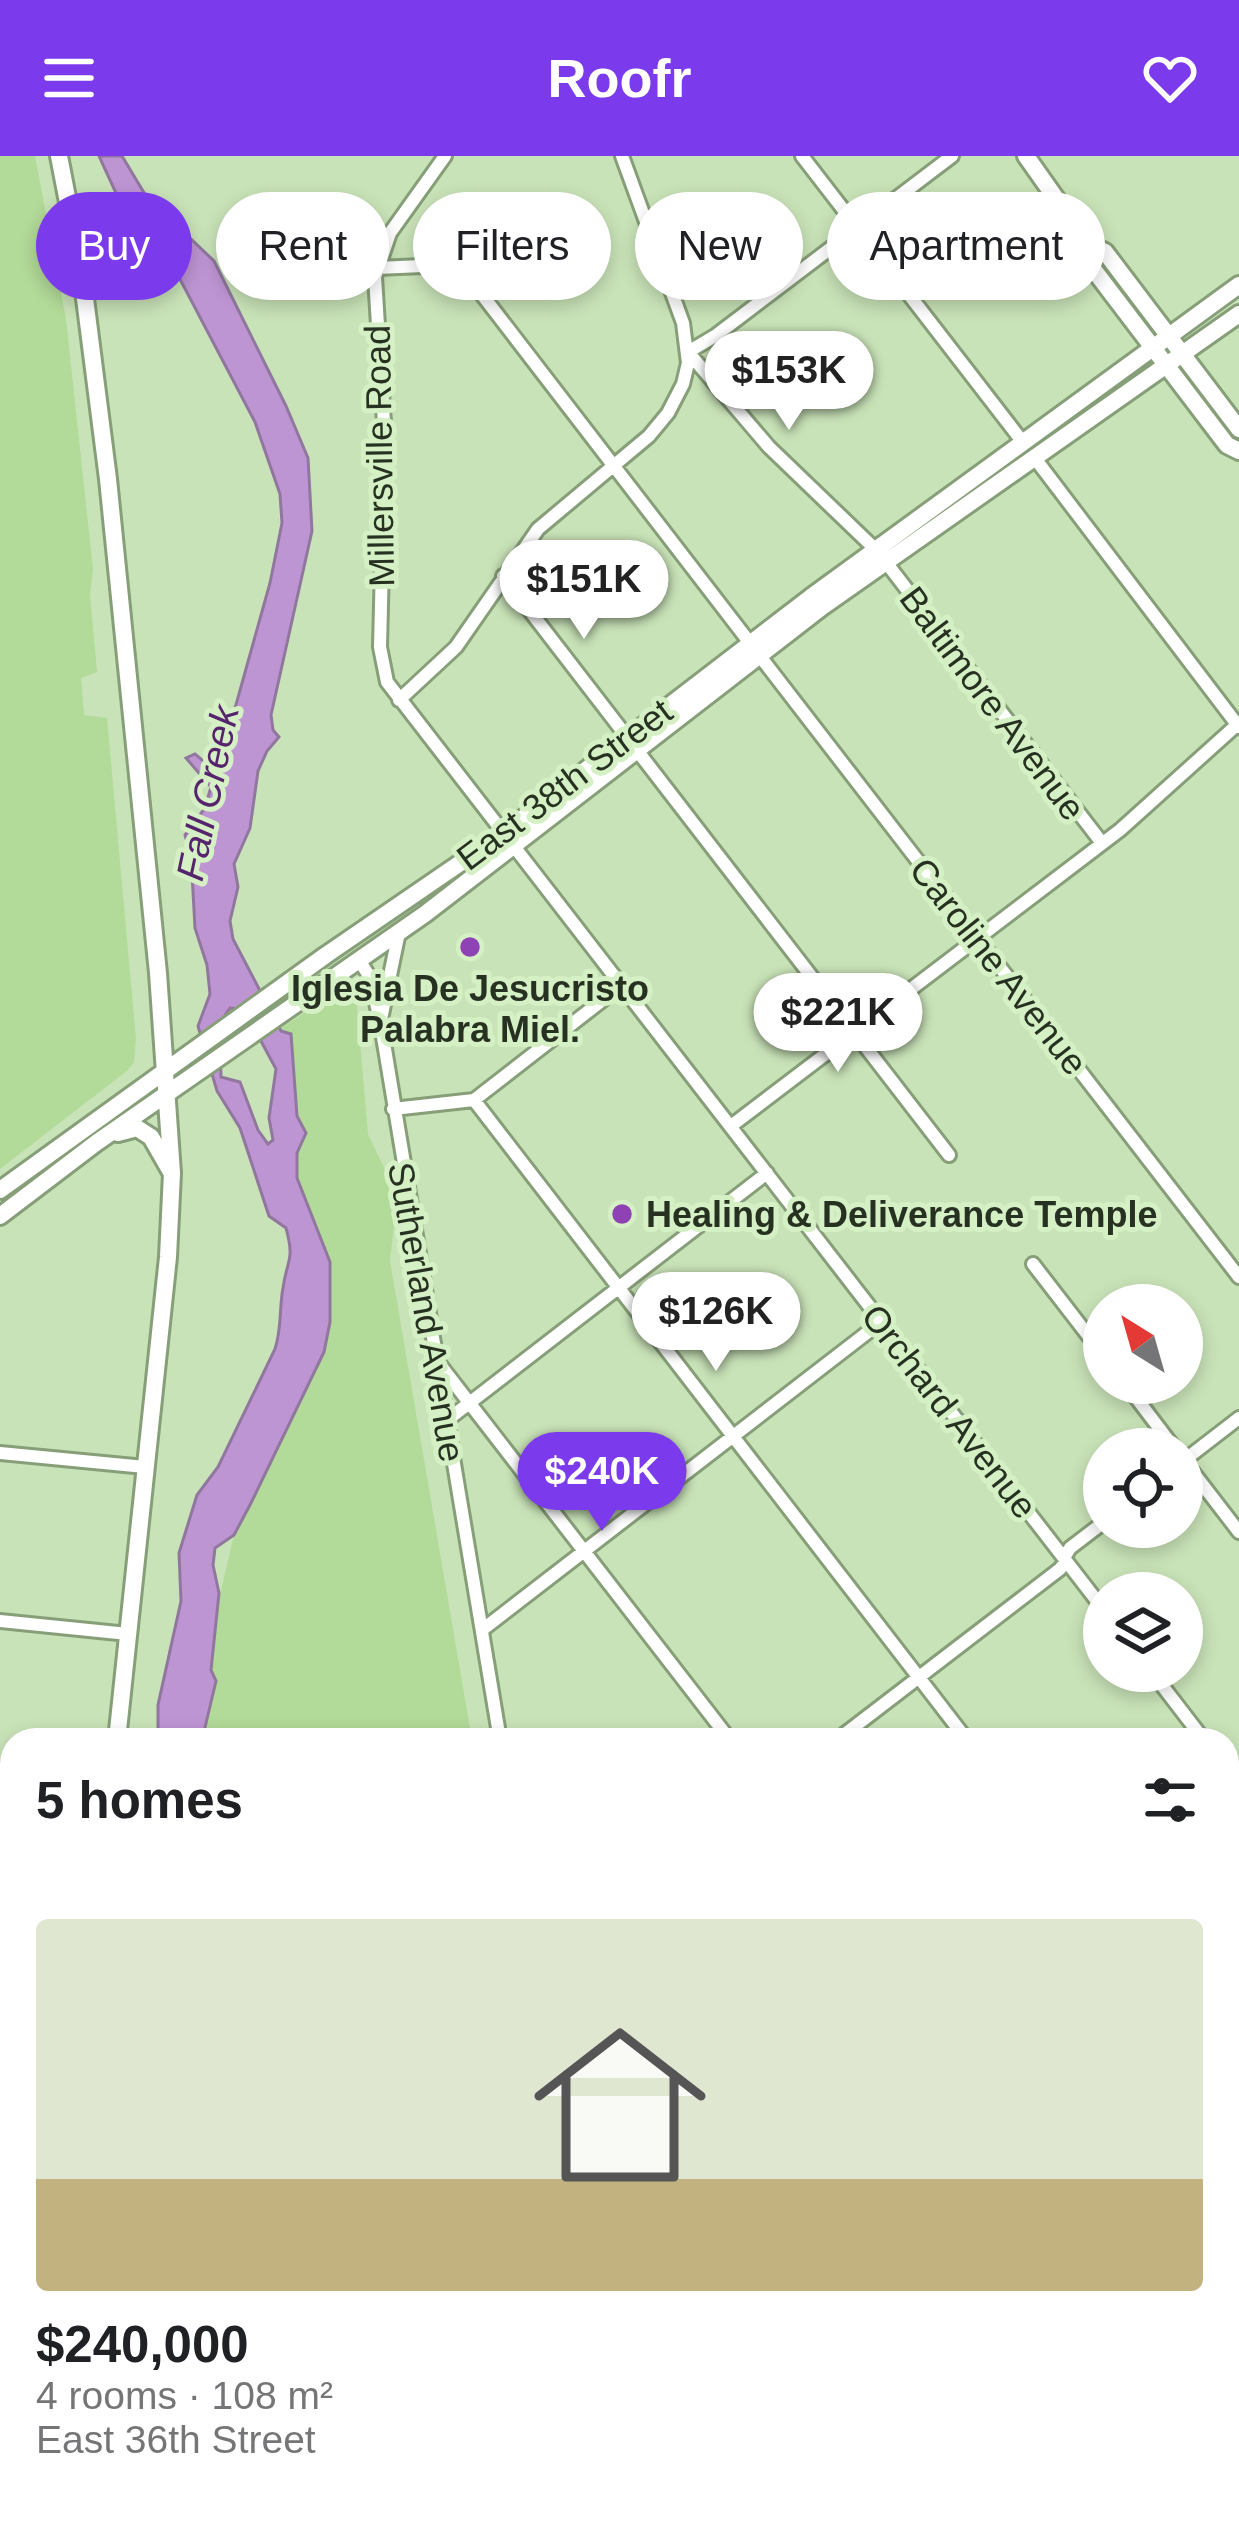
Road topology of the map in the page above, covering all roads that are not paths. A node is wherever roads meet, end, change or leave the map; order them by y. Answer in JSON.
{"nodes":[{"id":1,"x":59,"y":156,"type":"edge"},
{"id":2,"x":445,"y":156,"type":"edge"},
{"id":3,"x":622,"y":156,"type":"edge"},
{"id":4,"x":802,"y":156,"type":"edge"},
{"id":5,"x":952,"y":156,"type":"edge"},
{"id":6,"x":1026,"y":156,"type":"edge"},
{"id":7,"x":830,"y":192,"type":"edge"},
{"id":8,"x":905,"y":192,"type":"edge"},
{"id":9,"x":389,"y":235,"type":"edge"},
{"id":10,"x":827,"y":251,"type":"edge"},
{"id":11,"x":389,"y":267,"type":"edge"},
{"id":12,"x":1239,"y":285,"type":"edge"},
{"id":13,"x":378,"y":300,"type":"edge"},
{"id":14,"x":913,"y":300,"type":"edge"},
{"id":15,"x":1239,"y":314,"type":"edge"},
{"id":16,"x":1160,"y":342,"type":"junction"},
{"id":17,"x":688,"y":352,"type":"junction"},
{"id":18,"x":1173,"y":359,"type":"junction"},
{"id":19,"x":1239,"y":429,"type":"edge"},
{"id":20,"x":1022,"y":441,"type":"junction"},
{"id":21,"x":1239,"y":451,"type":"edge"},
{"id":22,"x":1034,"y":457,"type":"junction"},
{"id":23,"x":614,"y":465,"type":"junction"},
{"id":24,"x":880,"y":555,"type":"junction"},
{"id":25,"x":503,"y":576,"type":"junction"},
{"id":26,"x":754,"y":649,"type":"junction"},
{"id":27,"x":399,"y":700,"type":"junction"},
{"id":28,"x":1238,"y":725,"type":"edge"},
{"id":29,"x":631,"y":743,"type":"junction"},
{"id":30,"x":509,"y":840,"type":"junction"},
{"id":31,"x":1102,"y":843,"type":"junction"},
{"id":32,"x":399,"y":932,"type":"junction"},
{"id":33,"x":977,"y":938,"type":"junction"},
{"id":34,"x":359,"y":959,"type":"junction"},
{"id":35,"x":622,"y":985,"type":"junction"},
{"id":36,"x":380,"y":1025,"type":"junction"},
{"id":37,"x":854,"y":1032,"type":"junction"},
{"id":38,"x":164,"y":1071,"type":"junction"},
{"id":39,"x":166,"y":1095,"type":"junction"},
{"id":40,"x":474,"y":1100,"type":"junction"},
{"id":41,"x":393,"y":1109,"type":"junction"},
{"id":42,"x":730,"y":1126,"type":"junction"},
{"id":43,"x":96,"y":1143,"type":"junction"},
{"id":44,"x":949,"y":1155,"type":"dead end"},
{"id":45,"x":172,"y":1173,"type":"junction"},
{"id":46,"x":767,"y":1173,"type":"junction"},
{"id":47,"x":0,"y":1190,"type":"edge"},
{"id":48,"x":0,"y":1216,"type":"edge"},
{"id":49,"x":1033,"y":1264,"type":"dead end"},
{"id":50,"x":1239,"y":1277,"type":"edge"},
{"id":51,"x":619,"y":1289,"type":"junction"},
{"id":52,"x":881,"y":1322,"type":"junction"},
{"id":53,"x":1083,"y":1329,"type":"edge"},
{"id":54,"x":435,"y":1359,"type":"junction"},
{"id":55,"x":470,"y":1403,"type":"junction"},
{"id":56,"x":1141,"y":1404,"type":"edge"},
{"id":57,"x":1239,"y":1418,"type":"edge"},
{"id":58,"x":446,"y":1421,"type":"junction"},
{"id":59,"x":1159,"y":1428,"type":"edge"},
{"id":60,"x":733,"y":1436,"type":"junction"},
{"id":61,"x":1203,"y":1442,"type":"edge"},
{"id":62,"x":0,"y":1454,"type":"edge"},
{"id":63,"x":145,"y":1467,"type":"junction"},
{"id":64,"x":1203,"y":1485,"type":"edge"},
{"id":65,"x":1239,"y":1532,"type":"edge"},
{"id":66,"x":1083,"y":1538,"type":"edge"},
{"id":67,"x":584,"y":1550,"type":"junction"},
{"id":68,"x":1065,"y":1560,"type":"junction"},
{"id":69,"x":1083,"y":1583,"type":"edge"},
{"id":70,"x":0,"y":1622,"type":"edge"},
{"id":71,"x":482,"y":1630,"type":"junction"},
{"id":72,"x":128,"y":1634,"type":"junction"},
{"id":73,"x":919,"y":1678,"type":"junction"},
{"id":74,"x":1167,"y":1692,"type":"edge"},
{"id":75,"x":118,"y":1728,"type":"edge"},
{"id":76,"x":498,"y":1728,"type":"edge"},
{"id":77,"x":721,"y":1728,"type":"edge"},
{"id":78,"x":852,"y":1728,"type":"edge"},
{"id":79,"x":958,"y":1728,"type":"edge"},
{"id":80,"x":1195,"y":1728,"type":"edge"}],
"edges":[{"from":1,"to":38,"type":"main road"},
{"from":2,"to":9,"type":"street","name":"Millersville Road"},
{"from":3,"to":17,"type":"street"},
{"from":4,"to":7,"type":"street"},
{"from":5,"to":8,"type":"street"},
{"from":6,"to":16,"type":"main road"},
{"from":10,"to":17,"type":"street"},
{"from":11,"to":23,"type":"street","name":"Caroline Avenue"},
{"from":12,"to":16,"type":"main road","name":"East 38th Street"},
{"from":13,"to":27,"type":"street","name":"Millersville Road"},
{"from":14,"to":20,"type":"street"},
{"from":15,"to":18,"type":"main road","name":"East 38th Street"},
{"from":16,"to":18,"type":"main road"},
{"from":16,"to":20,"type":"main road","name":"East 38th Street"},
{"from":17,"to":23,"type":"street"},
{"from":17,"to":24,"type":"street","name":"Baltimore Avenue"},
{"from":18,"to":19,"type":"main road"},
{"from":18,"to":21,"type":"main road"},
{"from":18,"to":22,"type":"main road","name":"East 38th Street"},
{"from":20,"to":24,"type":"main road","name":"East 38th Street"},
{"from":22,"to":24,"type":"main road","name":"East 38th Street"},
{"from":22,"to":28,"type":"street"},
{"from":23,"to":25,"type":"street"},
{"from":23,"to":26,"type":"street","name":"Caroline Avenue"},
{"from":24,"to":26,"type":"main road","name":"East 38th Street"},
{"from":24,"to":31,"type":"street","name":"Baltimore Avenue"},
{"from":25,"to":27,"type":"street"},
{"from":25,"to":29,"type":"street"},
{"from":26,"to":29,"type":"main road","name":"East 38th Street"},
{"from":26,"to":33,"type":"street","name":"Caroline Avenue"},
{"from":27,"to":30,"type":"street","name":"Orchard Avenue"},
{"from":28,"to":31,"type":"street"},
{"from":29,"to":30,"type":"main road","name":"East 38th Street"},
{"from":29,"to":37,"type":"street"},
{"from":30,"to":32,"type":"main road","name":"East 38th Street"},
{"from":30,"to":35,"type":"street","name":"Orchard Avenue"},
{"from":30,"to":38,"type":"main road","name":"East 38th Street"},
{"from":31,"to":33,"type":"street"},
{"from":32,"to":34,"type":"main road","name":"East 38th Street"},
{"from":32,"to":36,"type":"street","name":"Sutherland Avenue"},
{"from":33,"to":37,"type":"street"},
{"from":33,"to":50,"type":"street","name":"Caroline Avenue"},
{"from":34,"to":36,"type":"street","name":"Sutherland Avenue"},
{"from":34,"to":39,"type":"main road","name":"East 38th Street"},
{"from":35,"to":40,"type":"street"},
{"from":35,"to":42,"type":"street","name":"Orchard Avenue"},
{"from":36,"to":41,"type":"street","name":"Sutherland Avenue"},
{"from":37,"to":42,"type":"street"},
{"from":37,"to":44,"type":"street"},
{"from":38,"to":39,"type":"main road"},
{"from":38,"to":47,"type":"main road","name":"East 38th Street"},
{"from":39,"to":43,"type":"main road","name":"East 38th Street"},
{"from":39,"to":45,"type":"main road"},
{"from":40,"to":41,"type":"street"},
{"from":40,"to":51,"type":"street"},
{"from":41,"to":54,"type":"street","name":"Sutherland Avenue"},
{"from":42,"to":46,"type":"street","name":"Orchard Avenue"},
{"from":43,"to":45,"type":"main road"},
{"from":43,"to":48,"type":"main road","name":"East 38th Street"},
{"from":45,"to":63,"type":"main road"},
{"from":46,"to":51,"type":"street"},
{"from":46,"to":52,"type":"street","name":"Orchard Avenue"},
{"from":49,"to":53,"type":"street"},
{"from":51,"to":55,"type":"street"},
{"from":51,"to":60,"type":"street"},
{"from":52,"to":60,"type":"street"},
{"from":52,"to":68,"type":"street","name":"Orchard Avenue"},
{"from":54,"to":55,"type":"street"},
{"from":54,"to":58,"type":"street","name":"Sutherland Avenue"},
{"from":55,"to":58,"type":"street"},
{"from":55,"to":67,"type":"street"},
{"from":56,"to":59,"type":"street"},
{"from":57,"to":61,"type":"street"},
{"from":58,"to":71,"type":"street","name":"Sutherland Avenue"},
{"from":60,"to":67,"type":"street"},
{"from":60,"to":73,"type":"street"},
{"from":62,"to":63,"type":"street"},
{"from":63,"to":72,"type":"main road"},
{"from":64,"to":65,"type":"street"},
{"from":66,"to":68,"type":"street"},
{"from":67,"to":71,"type":"street"},
{"from":67,"to":77,"type":"street"},
{"from":68,"to":69,"type":"street","name":"Orchard Avenue"},
{"from":68,"to":73,"type":"street"},
{"from":70,"to":72,"type":"street"},
{"from":71,"to":76,"type":"street","name":"Sutherland Avenue"},
{"from":72,"to":75,"type":"main road"},
{"from":73,"to":78,"type":"street"},
{"from":73,"to":79,"type":"street"},
{"from":74,"to":80,"type":"street"}]}
